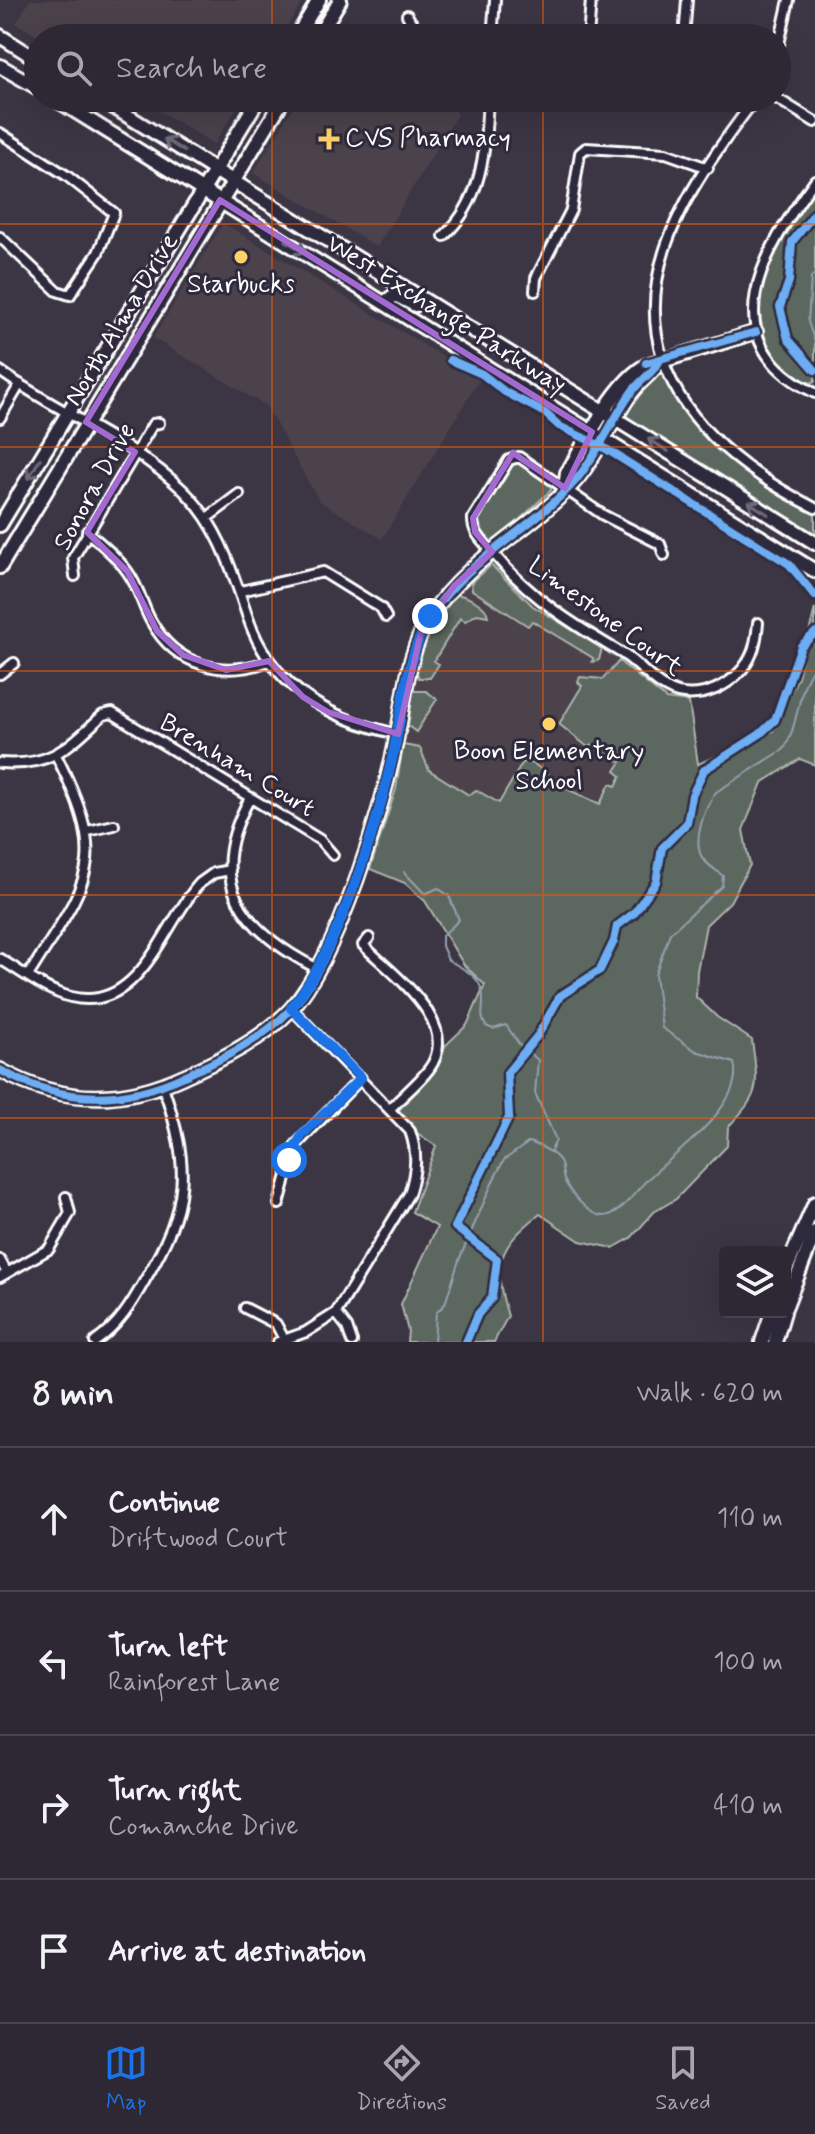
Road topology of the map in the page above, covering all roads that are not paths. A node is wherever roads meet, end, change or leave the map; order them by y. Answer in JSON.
{"nodes":[{"id":1,"x":319,"y":0,"type":"edge"},
{"id":2,"x":340,"y":0,"type":"edge"},
{"id":3,"x":495,"y":0,"type":"edge"},
{"id":4,"x":591,"y":0,"type":"edge"},
{"id":5,"x":687,"y":0,"type":"edge"},
{"id":6,"x":789,"y":0,"type":"edge"},
{"id":7,"x":407,"y":15,"type":"dead end"},
{"id":8,"x":304,"y":24,"type":"edge"},
{"id":9,"x":325,"y":24,"type":"edge"},
{"id":10,"x":411,"y":24,"type":"edge"},
{"id":11,"x":493,"y":24,"type":"edge"},
{"id":12,"x":589,"y":24,"type":"edge"},
{"id":13,"x":685,"y":24,"type":"edge"},
{"id":14,"x":784,"y":24,"type":"edge"},
{"id":15,"x":0,"y":36,"type":"edge"},
{"id":16,"x":24,"y":51,"type":"edge"},
{"id":17,"x":0,"y":63,"type":"edge"},
{"id":18,"x":24,"y":75,"type":"edge"},
{"id":19,"x":24,"y":79,"type":"edge"},
{"id":20,"x":791,"y":107,"type":"edge"},
{"id":21,"x":77,"y":112,"type":"edge"},
{"id":22,"x":122,"y":112,"type":"edge"},
{"id":23,"x":250,"y":112,"type":"edge"},
{"id":24,"x":275,"y":112,"type":"edge"},
{"id":25,"x":487,"y":112,"type":"edge"},
{"id":26,"x":746,"y":112,"type":"edge"},
{"id":27,"x":815,"y":122,"type":"edge"},
{"id":28,"x":0,"y":133,"type":"edge"},
{"id":29,"x":708,"y":168,"type":"junction"},
{"id":30,"x":215,"y":170,"type":"junction"},
{"id":31,"x":233,"y":180,"type":"junction"},
{"id":32,"x":815,"y":180,"type":"edge"},
{"id":33,"x":203,"y":189,"type":"junction"},
{"id":34,"x":220,"y":200,"type":"junction"},
{"id":35,"x":444,"y":236,"type":"dead end"},
{"id":36,"x":0,"y":237,"type":"edge"},
{"id":37,"x":159,"y":262,"type":"junction"},
{"id":38,"x":535,"y":291,"type":"dead end"},
{"id":39,"x":385,"y":302,"type":"junction"},
{"id":40,"x":145,"y":325,"type":"junction"},
{"id":41,"x":756,"y":332,"type":"junction"},
{"id":42,"x":502,"y":349,"type":"junction"},
{"id":43,"x":661,"y":361,"type":"junction"},
{"id":44,"x":0,"y":371,"type":"edge"},
{"id":45,"x":20,"y":384,"type":"junction"},
{"id":46,"x":815,"y":393,"type":"edge"},
{"id":47,"x":68,"y":412,"type":"junction"},
{"id":48,"x":610,"y":415,"type":"junction"},
{"id":49,"x":0,"y":418,"type":"edge"},
{"id":50,"x":86,"y":422,"type":"junction"},
{"id":51,"x":159,"y":423,"type":"dead end"},
{"id":52,"x":597,"y":435,"type":"junction"},
{"id":53,"x":135,"y":452,"type":"junction"},
{"id":54,"x":565,"y":488,"type":"junction"},
{"id":55,"x":239,"y":494,"type":"dead end"},
{"id":56,"x":709,"y":504,"type":"junction"},
{"id":57,"x":815,"y":508,"type":"edge"},
{"id":58,"x":207,"y":518,"type":"junction"},
{"id":59,"x":0,"y":525,"type":"edge"},
{"id":60,"x":87,"y":532,"type":"junction"},
{"id":61,"x":811,"y":541,"type":"edge"},
{"id":62,"x":492,"y":552,"type":"junction"},
{"id":63,"x":664,"y":555,"type":"dead end"},
{"id":64,"x":0,"y":567,"type":"edge"},
{"id":65,"x":815,"y":571,"type":"edge"},
{"id":66,"x":75,"y":576,"type":"dead end"},
{"id":67,"x":241,"y":591,"type":"junction"},
{"id":68,"x":386,"y":617,"type":"dead end"},
{"id":69,"x":758,"y":623,"type":"dead end"},
{"id":70,"x":269,"y":661,"type":"junction"},
{"id":71,"x":14,"y":663,"type":"dead end"},
{"id":72,"x":0,"y":674,"type":"edge"},
{"id":73,"x":398,"y":734,"type":"junction"},
{"id":74,"x":56,"y":755,"type":"junction"},
{"id":75,"x":0,"y":763,"type":"edge"},
{"id":76,"x":250,"y":798,"type":"junction"},
{"id":77,"x":114,"y":825,"type":"dead end"},
{"id":78,"x":88,"y":831,"type":"junction"},
{"id":79,"x":333,"y":855,"type":"dead end"},
{"id":80,"x":230,"y":870,"type":"junction"},
{"id":81,"x":369,"y":938,"type":"dead end"},
{"id":82,"x":0,"y":959,"type":"edge"},
{"id":83,"x":318,"y":969,"type":"junction"},
{"id":84,"x":28,"y":976,"type":"junction"},
{"id":85,"x":291,"y":1008,"type":"junction"},
{"id":86,"x":0,"y":1070,"type":"edge"},
{"id":87,"x":361,"y":1078,"type":"junction"},
{"id":88,"x":163,"y":1086,"type":"junction"},
{"id":89,"x":390,"y":1109,"type":"junction"},
{"id":90,"x":66,"y":1197,"type":"dead end"},
{"id":91,"x":815,"y":1203,"type":"edge"},
{"id":92,"x":279,"y":1204,"type":"dead end"},
{"id":93,"x":815,"y":1232,"type":"edge"},
{"id":94,"x":791,"y":1258,"type":"edge"},
{"id":95,"x":0,"y":1260,"type":"edge"},
{"id":96,"x":4,"y":1275,"type":"edge"},
{"id":97,"x":791,"y":1292,"type":"edge"},
{"id":98,"x":245,"y":1308,"type":"dead end"},
{"id":99,"x":336,"y":1313,"type":"junction"},
{"id":100,"x":770,"y":1318,"type":"edge"},
{"id":101,"x":782,"y":1318,"type":"edge"},
{"id":102,"x":281,"y":1341,"type":"edge"},
{"id":103,"x":95,"y":1342,"type":"edge"},
{"id":104,"x":352,"y":1342,"type":"edge"},
{"id":105,"x":762,"y":1342,"type":"edge"},
{"id":106,"x":775,"y":1342,"type":"edge"}],
"edges":[{"from":1,"to":8,"type":"main road"},
{"from":2,"to":9,"type":"main road"},
{"from":3,"to":11,"type":"street"},
{"from":4,"to":12,"type":"street"},
{"from":5,"to":13,"type":"street"},
{"from":6,"to":14,"type":"street"},
{"from":7,"to":10,"type":"street"},
{"from":15,"to":16,"type":"main road"},
{"from":17,"to":18,"type":"main road"},
{"from":17,"to":19,"type":"main road"},
{"from":20,"to":27,"type":"street"},
{"from":21,"to":33,"type":"main road","name":"West Exchange Parkway"},
{"from":30,"to":22,"type":"main road","name":"West Exchange Parkway","one_way":true},
{"from":23,"to":30,"type":"main road","name":"North Alma Drive"},
{"from":24,"to":31,"type":"main road","name":"North Alma Drive"},
{"from":25,"to":35,"type":"street"},
{"from":26,"to":29,"type":"street"},
{"from":28,"to":36,"type":"street"},
{"from":29,"to":38,"type":"street"},
{"from":29,"to":43,"type":"street"},
{"from":30,"to":31,"type":"main road","name":"West Exchange Parkway"},
{"from":30,"to":33,"type":"main road","name":"North Alma Drive"},
{"from":31,"to":34,"type":"main road","name":"North Alma Drive"},
{"from":31,"to":42,"type":"main road","name":"West Exchange Parkway"},
{"from":32,"to":41,"type":"street"},
{"from":33,"to":34,"type":"main road","name":"West Exchange Parkway"},
{"from":33,"to":37,"type":"main road","name":"North Alma Drive"},
{"from":34,"to":39,"type":"main road","name":"West Exchange Parkway","one_way":true},
{"from":34,"to":40,"type":"main road","name":"North Alma Drive"},
{"from":37,"to":40,"type":"main road"},
{"from":37,"to":47,"type":"main road","name":"North Alma Drive"},
{"from":39,"to":42,"type":"main road"},
{"from":39,"to":52,"type":"main road","name":"West Exchange Parkway"},
{"from":40,"to":50,"type":"main road","name":"North Alma Drive"},
{"from":41,"to":43,"type":"main road"},
{"from":41,"to":46,"type":"street"},
{"from":42,"to":48,"type":"main road","name":"West Exchange Parkway"},
{"from":43,"to":48,"type":"main road"},
{"from":43,"to":57,"type":"street"},
{"from":44,"to":45,"type":"street"},
{"from":45,"to":47,"type":"street"},
{"from":45,"to":49,"type":"street"},
{"from":47,"to":50,"type":"street"},
{"from":47,"to":59,"type":"main road","name":"North Alma Drive","one_way":true},
{"from":48,"to":52,"type":"main road"},
{"from":61,"to":48,"type":"main road","name":"West Exchange Parkway","one_way":true},
{"from":50,"to":53,"type":"street"},
{"from":50,"to":64,"type":"main road","name":"North Alma Drive"},
{"from":51,"to":53,"type":"street","name":"Sonora Drive"},
{"from":52,"to":54,"type":"main road"},
{"from":52,"to":56,"type":"main road","name":"West Exchange Parkway"},
{"from":53,"to":58,"type":"street"},
{"from":53,"to":60,"type":"street","name":"Sonora Drive"},
{"from":54,"to":62,"type":"main road"},
{"from":54,"to":62,"type":"street","name":"Limestone Court"},
{"from":54,"to":63,"type":"street"},
{"from":55,"to":58,"type":"street"},
{"from":56,"to":61,"type":"main road"},
{"from":56,"to":65,"type":"main road","name":"West Exchange Parkway"},
{"from":58,"to":67,"type":"street"},
{"from":60,"to":66,"type":"street","name":"Sonora Drive"},
{"from":60,"to":70,"type":"street"},
{"from":62,"to":69,"type":"street","name":"Limestone Court"},
{"from":62,"to":73,"type":"main road"},
{"from":67,"to":68,"type":"street"},
{"from":67,"to":70,"type":"street"},
{"from":70,"to":73,"type":"street"},
{"from":71,"to":72,"type":"street"},
{"from":73,"to":83,"type":"main road"},
{"from":74,"to":75,"type":"street"},
{"from":74,"to":76,"type":"street","name":"Brenham Court"},
{"from":74,"to":78,"type":"street"},
{"from":76,"to":79,"type":"street","name":"Brenham Court"},
{"from":76,"to":80,"type":"street"},
{"from":77,"to":78,"type":"street"},
{"from":78,"to":84,"type":"street"},
{"from":80,"to":83,"type":"street"},
{"from":80,"to":84,"type":"street"},
{"from":81,"to":89,"type":"street"},
{"from":82,"to":84,"type":"street"},
{"from":83,"to":85,"type":"main road"},
{"from":85,"to":87,"type":"street"},
{"from":85,"to":88,"type":"main road"},
{"from":86,"to":88,"type":"main road"},
{"from":87,"to":89,"type":"street"},
{"from":87,"to":92,"type":"street"},
{"from":88,"to":103,"type":"street"},
{"from":89,"to":99,"type":"street"},
{"from":90,"to":96,"type":"street"},
{"from":91,"to":94,"type":"main road"},
{"from":93,"to":97,"type":"main road"},
{"from":95,"to":96,"type":"street"},
{"from":98,"to":102,"type":"street"},
{"from":99,"to":102,"type":"street"},
{"from":99,"to":104,"type":"street"},
{"from":100,"to":105,"type":"main road"},
{"from":101,"to":106,"type":"main road"}]}
